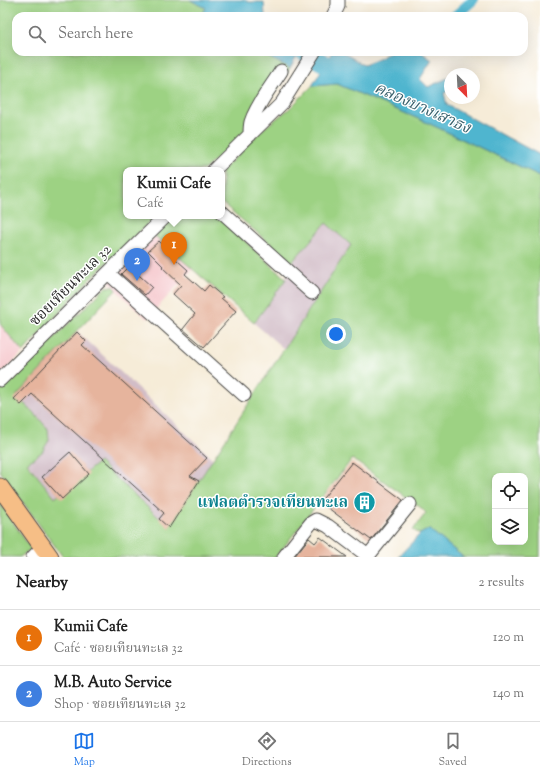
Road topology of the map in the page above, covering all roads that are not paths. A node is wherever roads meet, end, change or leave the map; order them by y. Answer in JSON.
{"nodes":[{"id":1,"x":338,"y":0,"type":"edge"},
{"id":2,"x":335,"y":12,"type":"edge"},
{"id":3,"x":311,"y":56,"type":"edge"},
{"id":4,"x":281,"y":71,"type":"dead end"},
{"id":5,"x":250,"y":135,"type":"junction"},
{"id":6,"x":217,"y":167,"type":"edge"},
{"id":7,"x":225,"y":215,"type":"edge"},
{"id":8,"x":163,"y":219,"type":"edge"},
{"id":9,"x":108,"y":273,"type":"junction"},
{"id":10,"x":312,"y":293,"type":"dead end"},
{"id":11,"x":0,"y":380,"type":"edge"},
{"id":12,"x":244,"y":395,"type":"dead end"},
{"id":13,"x":0,"y":487,"type":"edge"},
{"id":14,"x":410,"y":504,"type":"dead end"},
{"id":15,"x":42,"y":554,"type":"edge"},
{"id":16,"x":284,"y":557,"type":"edge"},
{"id":17,"x":367,"y":557,"type":"edge"}],
"edges":[{"from":1,"to":2,"type":"street"},
{"from":3,"to":5,"type":"street"},
{"from":4,"to":5,"type":"street"},
{"from":5,"to":6,"type":"street"},
{"from":7,"to":10,"type":"street"},
{"from":8,"to":9,"type":"street","name":"ซอยเทียนทะเล 32"},
{"from":9,"to":11,"type":"street","name":"ซอยเทียนทะเล 32"},
{"from":9,"to":12,"type":"street"},
{"from":13,"to":15,"type":"main road"},
{"from":14,"to":17,"type":"street"},
{"from":16,"to":17,"type":"street"}]}
